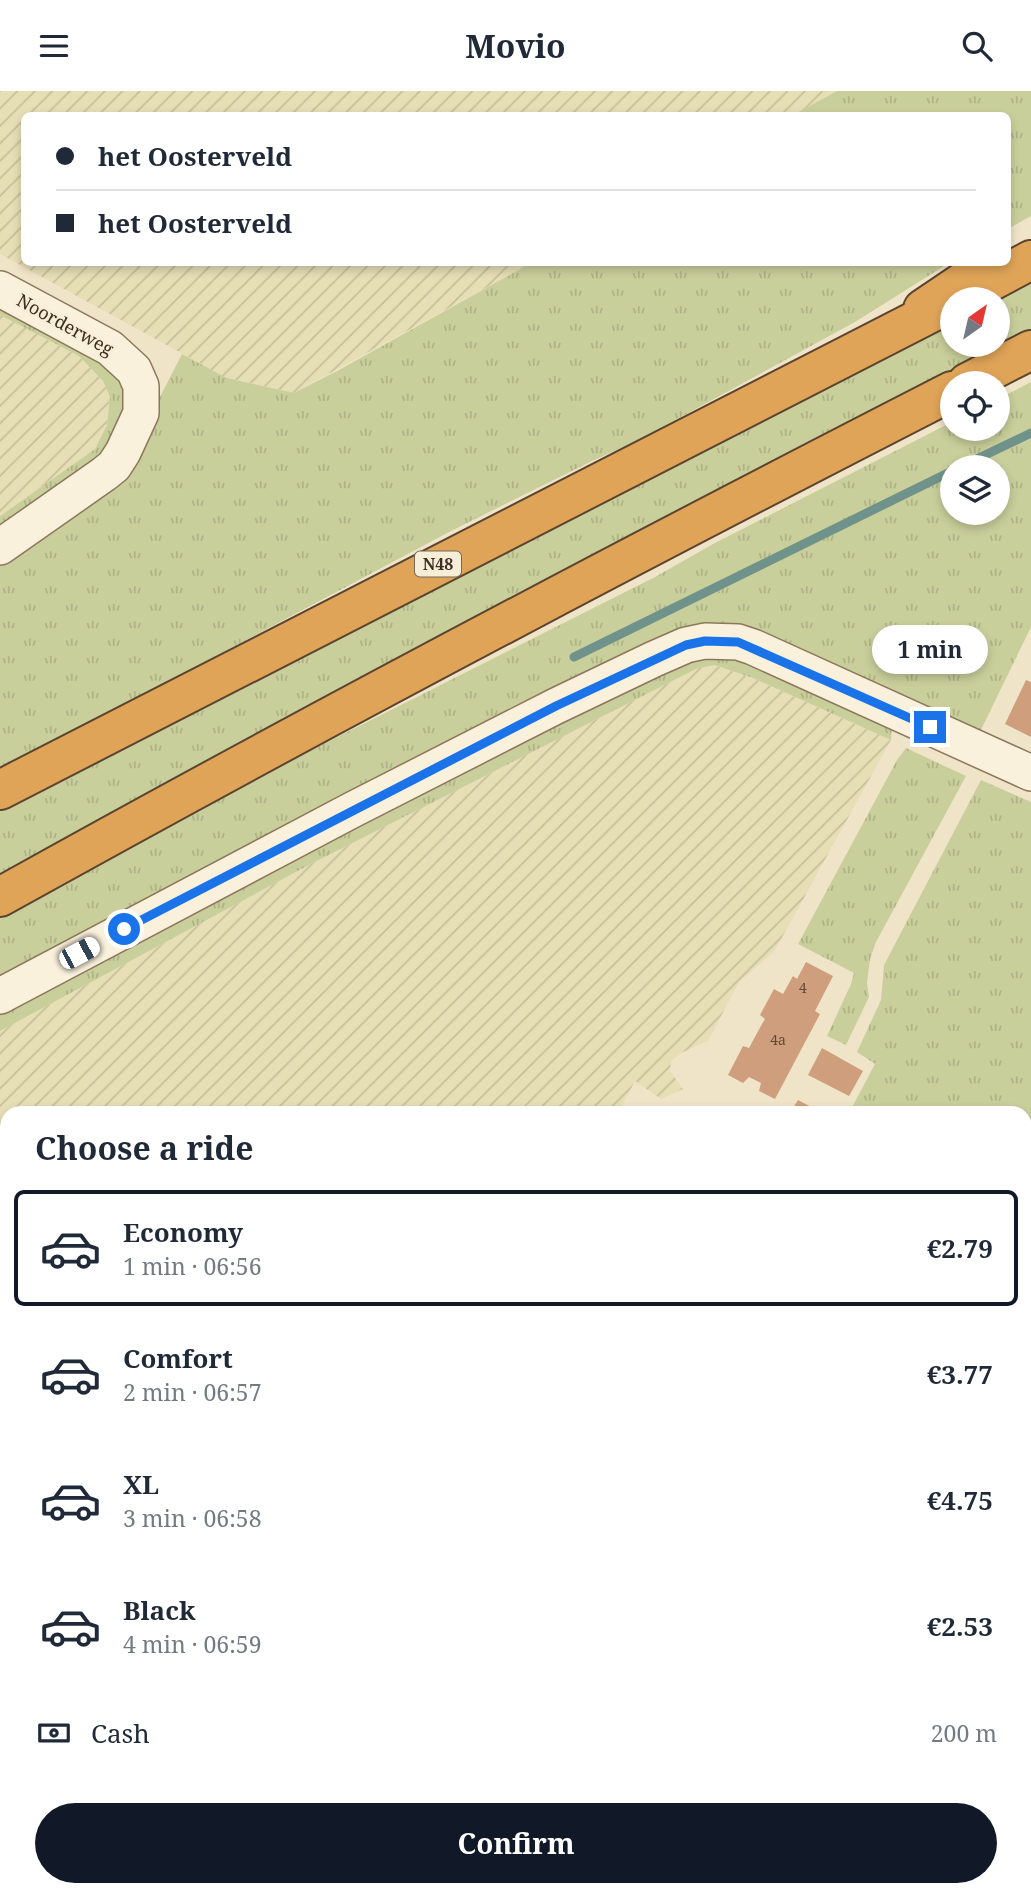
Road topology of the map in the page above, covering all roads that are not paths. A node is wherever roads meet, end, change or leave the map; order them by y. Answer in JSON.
{"nodes":[{"id":1,"x":1031,"y":235,"type":"edge"},
{"id":2,"x":1011,"y":249,"type":"edge"},
{"id":3,"x":1031,"y":260,"type":"edge"},
{"id":4,"x":987,"y":266,"type":"edge"},
{"id":5,"x":979,"y":287,"type":"edge"},
{"id":6,"x":0,"y":289,"type":"edge"},
{"id":7,"x":940,"y":307,"type":"edge"},
{"id":8,"x":878,"y":340,"type":"junction"},
{"id":9,"x":1031,"y":350,"type":"edge"},
{"id":10,"x":990,"y":371,"type":"edge"},
{"id":11,"x":940,"y":397,"type":"edge"},
{"id":12,"x":0,"y":547,"type":"edge"},
{"id":13,"x":1031,"y":773,"type":"edge"},
{"id":14,"x":0,"y":790,"type":"edge"},
{"id":15,"x":0,"y":897,"type":"edge"},
{"id":16,"x":0,"y":996,"type":"edge"}],
"edges":[{"from":1,"to":2,"type":"highway"},
{"from":3,"to":5,"type":"highway","number":"N48"},
{"from":4,"to":8,"type":"highway"},
{"from":6,"to":12,"type":"street","name":"Noorderweg"},
{"from":7,"to":8,"type":"highway","number":"N48"},
{"from":8,"to":14,"type":"highway","number":"N48"},
{"from":9,"to":10,"type":"highway"},
{"from":11,"to":15,"type":"highway"},
{"from":13,"to":16,"type":"street"}]}
